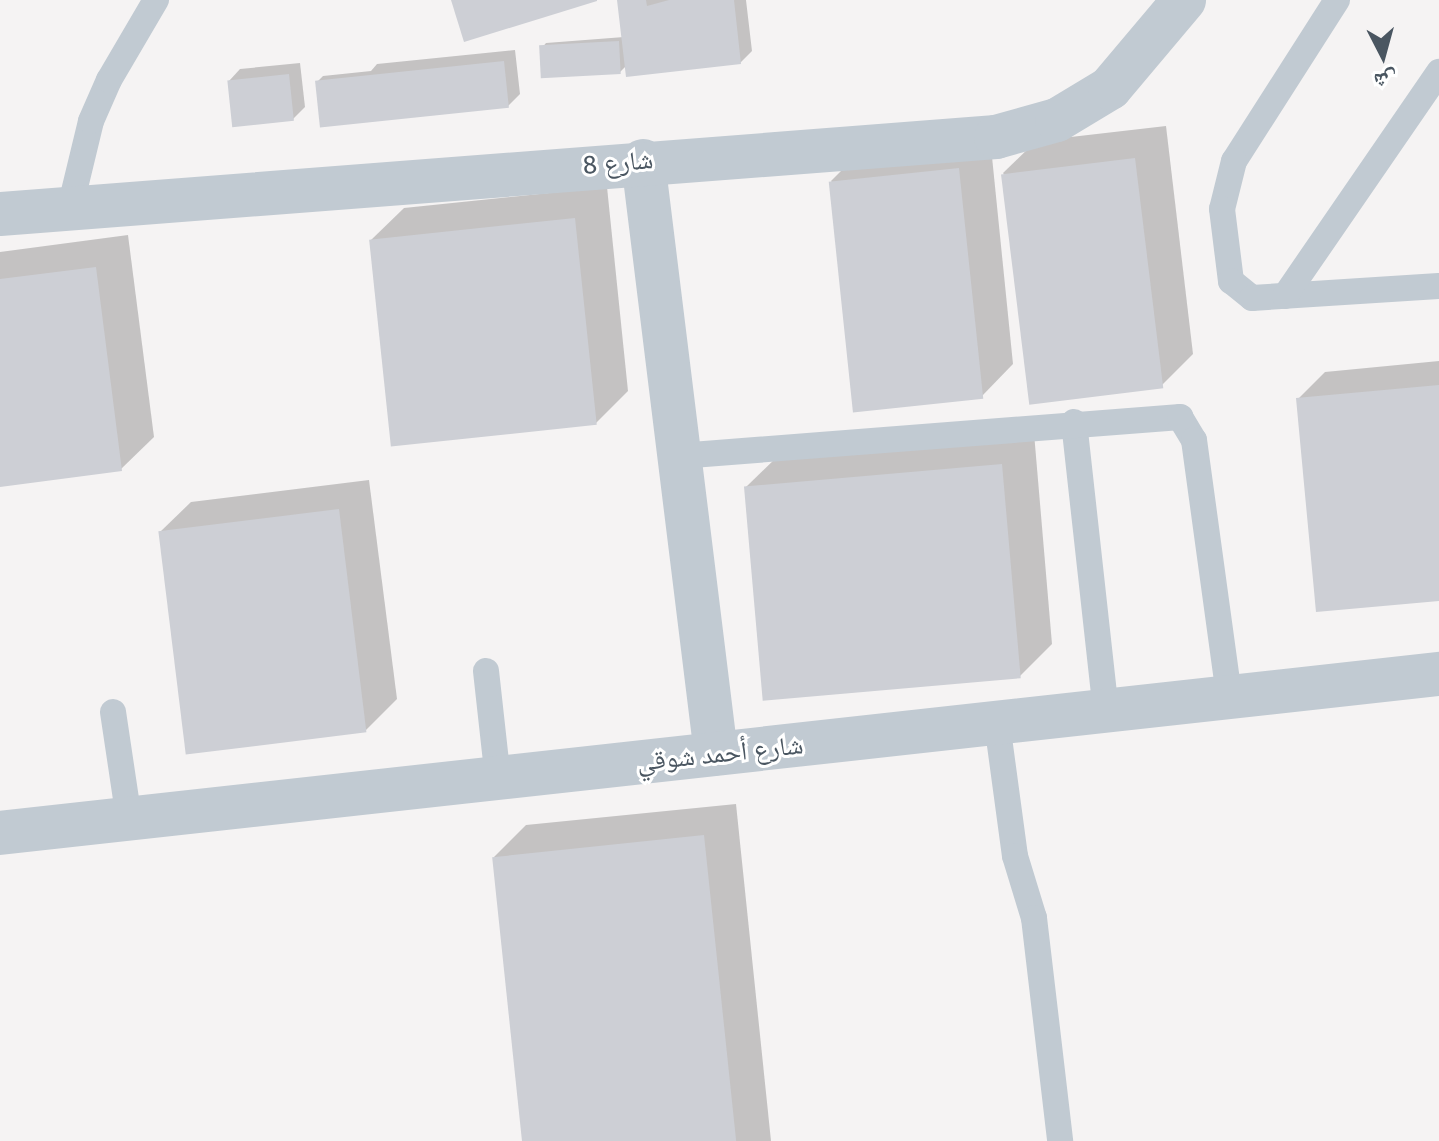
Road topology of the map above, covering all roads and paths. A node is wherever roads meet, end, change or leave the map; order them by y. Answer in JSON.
{"nodes":[{"id":1,"x":156,"y":0,"type":"edge"},
{"id":2,"x":1184,"y":0,"type":"edge"},
{"id":3,"x":1337,"y":0,"type":"edge"},
{"id":4,"x":1439,"y":72,"type":"edge"},
{"id":5,"x":643,"y":161,"type":"junction"},
{"id":6,"x":70,"y":208,"type":"junction"},
{"id":7,"x":0,"y":214,"type":"edge"},
{"id":8,"x":1439,"y":286,"type":"edge"},
{"id":9,"x":1285,"y":296,"type":"junction"},
{"id":10,"x":1074,"y":422,"type":"junction"},
{"id":11,"x":679,"y":456,"type":"junction"},
{"id":12,"x":486,"y":671,"type":"dead end"},
{"id":13,"x":1439,"y":674,"type":"edge"},
{"id":14,"x":1229,"y":697,"type":"junction"},
{"id":15,"x":1106,"y":711,"type":"junction"},
{"id":16,"x":113,"y":712,"type":"dead end"},
{"id":17,"x":997,"y":723,"type":"junction"},
{"id":18,"x":716,"y":754,"type":"junction"},
{"id":19,"x":498,"y":779,"type":"junction"},
{"id":20,"x":129,"y":819,"type":"junction"},
{"id":21,"x":0,"y":833,"type":"edge"},
{"id":22,"x":1060,"y":1141,"type":"edge"}],
"edges":[{"from":1,"to":6,"type":"lane"},
{"from":2,"to":5,"type":"street","name":"شارع 8"},
{"from":3,"to":9,"type":"lane"},
{"from":4,"to":9,"type":"lane"},
{"from":5,"to":6,"type":"street","name":"شارع 8"},
{"from":5,"to":11,"type":"street"},
{"from":6,"to":7,"type":"street","name":"شارع 8"},
{"from":8,"to":9,"type":"lane"},
{"from":10,"to":11,"type":"lane"},
{"from":10,"to":14,"type":"lane"},
{"from":10,"to":15,"type":"lane"},
{"from":11,"to":18,"type":"street"},
{"from":12,"to":19,"type":"lane"},
{"from":13,"to":14,"type":"street","name":"شارع أحمد شوقي"},
{"from":14,"to":15,"type":"street","name":"شارع أحمد شوقي"},
{"from":15,"to":17,"type":"street","name":"شارع أحمد شوقي"},
{"from":16,"to":20,"type":"lane"},
{"from":17,"to":18,"type":"street","name":"شارع أحمد شوقي"},
{"from":17,"to":22,"type":"lane"},
{"from":18,"to":19,"type":"street","name":"شارع أحمد شوقي"},
{"from":19,"to":20,"type":"street","name":"شارع أحمد شوقي"},
{"from":20,"to":21,"type":"street","name":"شارع أحمد شوقي"}]}
